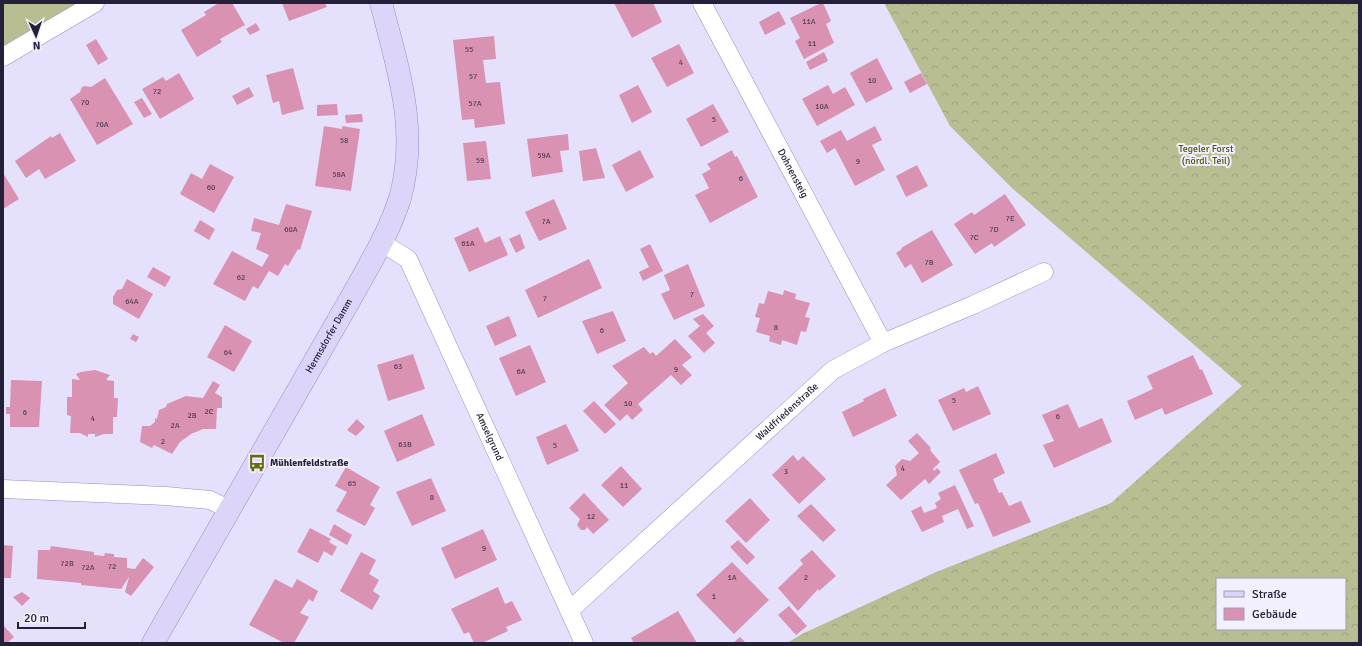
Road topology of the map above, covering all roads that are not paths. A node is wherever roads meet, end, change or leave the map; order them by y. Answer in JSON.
{"nodes":[{"id":1,"x":95,"y":3,"type":"edge"},
{"id":2,"x":381,"y":3,"type":"edge"},
{"id":3,"x":702,"y":3,"type":"edge"},
{"id":4,"x":3,"y":57,"type":"edge"},
{"id":5,"x":382,"y":243,"type":"junction"},
{"id":6,"x":1044,"y":272,"type":"dead end"},
{"id":7,"x":883,"y":343,"type":"junction"},
{"id":8,"x":3,"y":489,"type":"edge"},
{"id":9,"x":230,"y":510,"type":"junction"},
{"id":10,"x":570,"y":610,"type":"junction"},
{"id":11,"x":153,"y":643,"type":"edge"},
{"id":12,"x":584,"y":643,"type":"edge"}],
"edges":[{"from":1,"to":4,"type":"street"},
{"from":2,"to":5,"type":"main road","name":"Hermsdorfer Damm"},
{"from":3,"to":7,"type":"street","name":"Dohnensteig"},
{"from":5,"to":9,"type":"main road","name":"Hermsdorfer Damm"},
{"from":5,"to":10,"type":"street","name":"Amselgrund"},
{"from":6,"to":7,"type":"street","name":"Waldfriedenstraße"},
{"from":7,"to":10,"type":"street","name":"Waldfriedenstraße"},
{"from":8,"to":9,"type":"street"},
{"from":9,"to":11,"type":"main road","name":"Hermsdorfer Damm"},
{"from":10,"to":12,"type":"street","name":"Amselgrund"}]}
